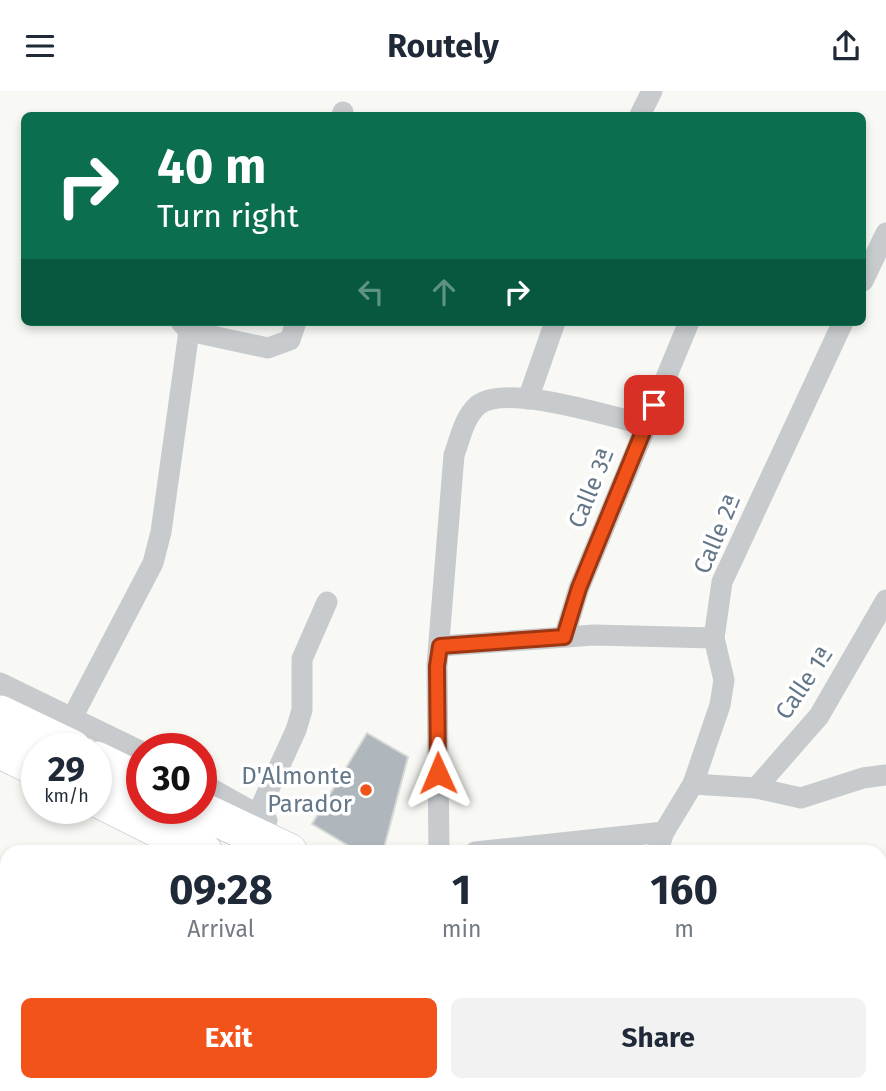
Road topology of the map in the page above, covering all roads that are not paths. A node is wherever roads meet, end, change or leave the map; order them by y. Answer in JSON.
{"nodes":[{"id":1,"x":886,"y":233,"type":"edge"},
{"id":2,"x":866,"y":275,"type":"edge"},
{"id":3,"x":295,"y":326,"type":"edge"},
{"id":4,"x":554,"y":326,"type":"edge"},
{"id":5,"x":687,"y":326,"type":"edge"},
{"id":6,"x":841,"y":326,"type":"edge"},
{"id":7,"x":185,"y":327,"type":"edge"},
{"id":8,"x":528,"y":400,"type":"junction"},
{"id":9,"x":646,"y":425,"type":"junction"},
{"id":10,"x":886,"y":600,"type":"edge"},
{"id":11,"x":327,"y":602,"type":"dead end"},
{"id":12,"x":564,"y":637,"type":"junction"},
{"id":13,"x":714,"y":638,"type":"junction"},
{"id":14,"x":440,"y":646,"type":"junction"},
{"id":15,"x":0,"y":683,"type":"edge"},
{"id":16,"x":0,"y":714,"type":"edge"},
{"id":17,"x":73,"y":733,"type":"edge"},
{"id":18,"x":0,"y":750,"type":"edge"},
{"id":19,"x":21,"y":760,"type":"edge"},
{"id":20,"x":886,"y":775,"type":"edge"},
{"id":21,"x":693,"y":784,"type":"junction"},
{"id":22,"x":756,"y":787,"type":"junction"},
{"id":23,"x":217,"y":791,"type":"edge"},
{"id":24,"x":112,"y":806,"type":"edge"},
{"id":25,"x":258,"y":813,"type":"junction"},
{"id":26,"x":217,"y":818,"type":"edge"},
{"id":27,"x":664,"y":832,"type":"junction"},
{"id":28,"x":190,"y":845,"type":"edge"},
{"id":29,"x":273,"y":845,"type":"edge"},
{"id":30,"x":283,"y":845,"type":"edge"},
{"id":31,"x":439,"y":845,"type":"edge"},
{"id":32,"x":541,"y":845,"type":"edge"},
{"id":33,"x":659,"y":845,"type":"edge"}],
"edges":[{"from":1,"to":2,"type":"street"},
{"from":3,"to":7,"type":"street"},
{"from":4,"to":8,"type":"street"},
{"from":5,"to":9,"type":"street","name":"Calle 3ª"},
{"from":6,"to":13,"type":"street","name":"Calle 2ª"},
{"from":7,"to":17,"type":"street"},
{"from":8,"to":9,"type":"street"},
{"from":8,"to":14,"type":"street"},
{"from":9,"to":12,"type":"street","name":"Calle 3ª"},
{"from":10,"to":22,"type":"street","name":"Calle 1ª"},
{"from":11,"to":25,"type":"street"},
{"from":12,"to":13,"type":"street"},
{"from":12,"to":14,"type":"street"},
{"from":13,"to":21,"type":"street","name":"Calle 2ª"},
{"from":14,"to":31,"type":"street"},
{"from":15,"to":17,"type":"street"},
{"from":16,"to":17,"type":"highway"},
{"from":18,"to":19,"type":"highway"},
{"from":20,"to":22,"type":"street"},
{"from":21,"to":22,"type":"street"},
{"from":21,"to":27,"type":"street","name":"Calle 2ª"},
{"from":23,"to":25,"type":"street"},
{"from":24,"to":28,"type":"highway"},
{"from":25,"to":30,"type":"street"},
{"from":26,"to":29,"type":"highway"},
{"from":27,"to":32,"type":"street"},
{"from":27,"to":33,"type":"street","name":"Calle 2ª"}]}
